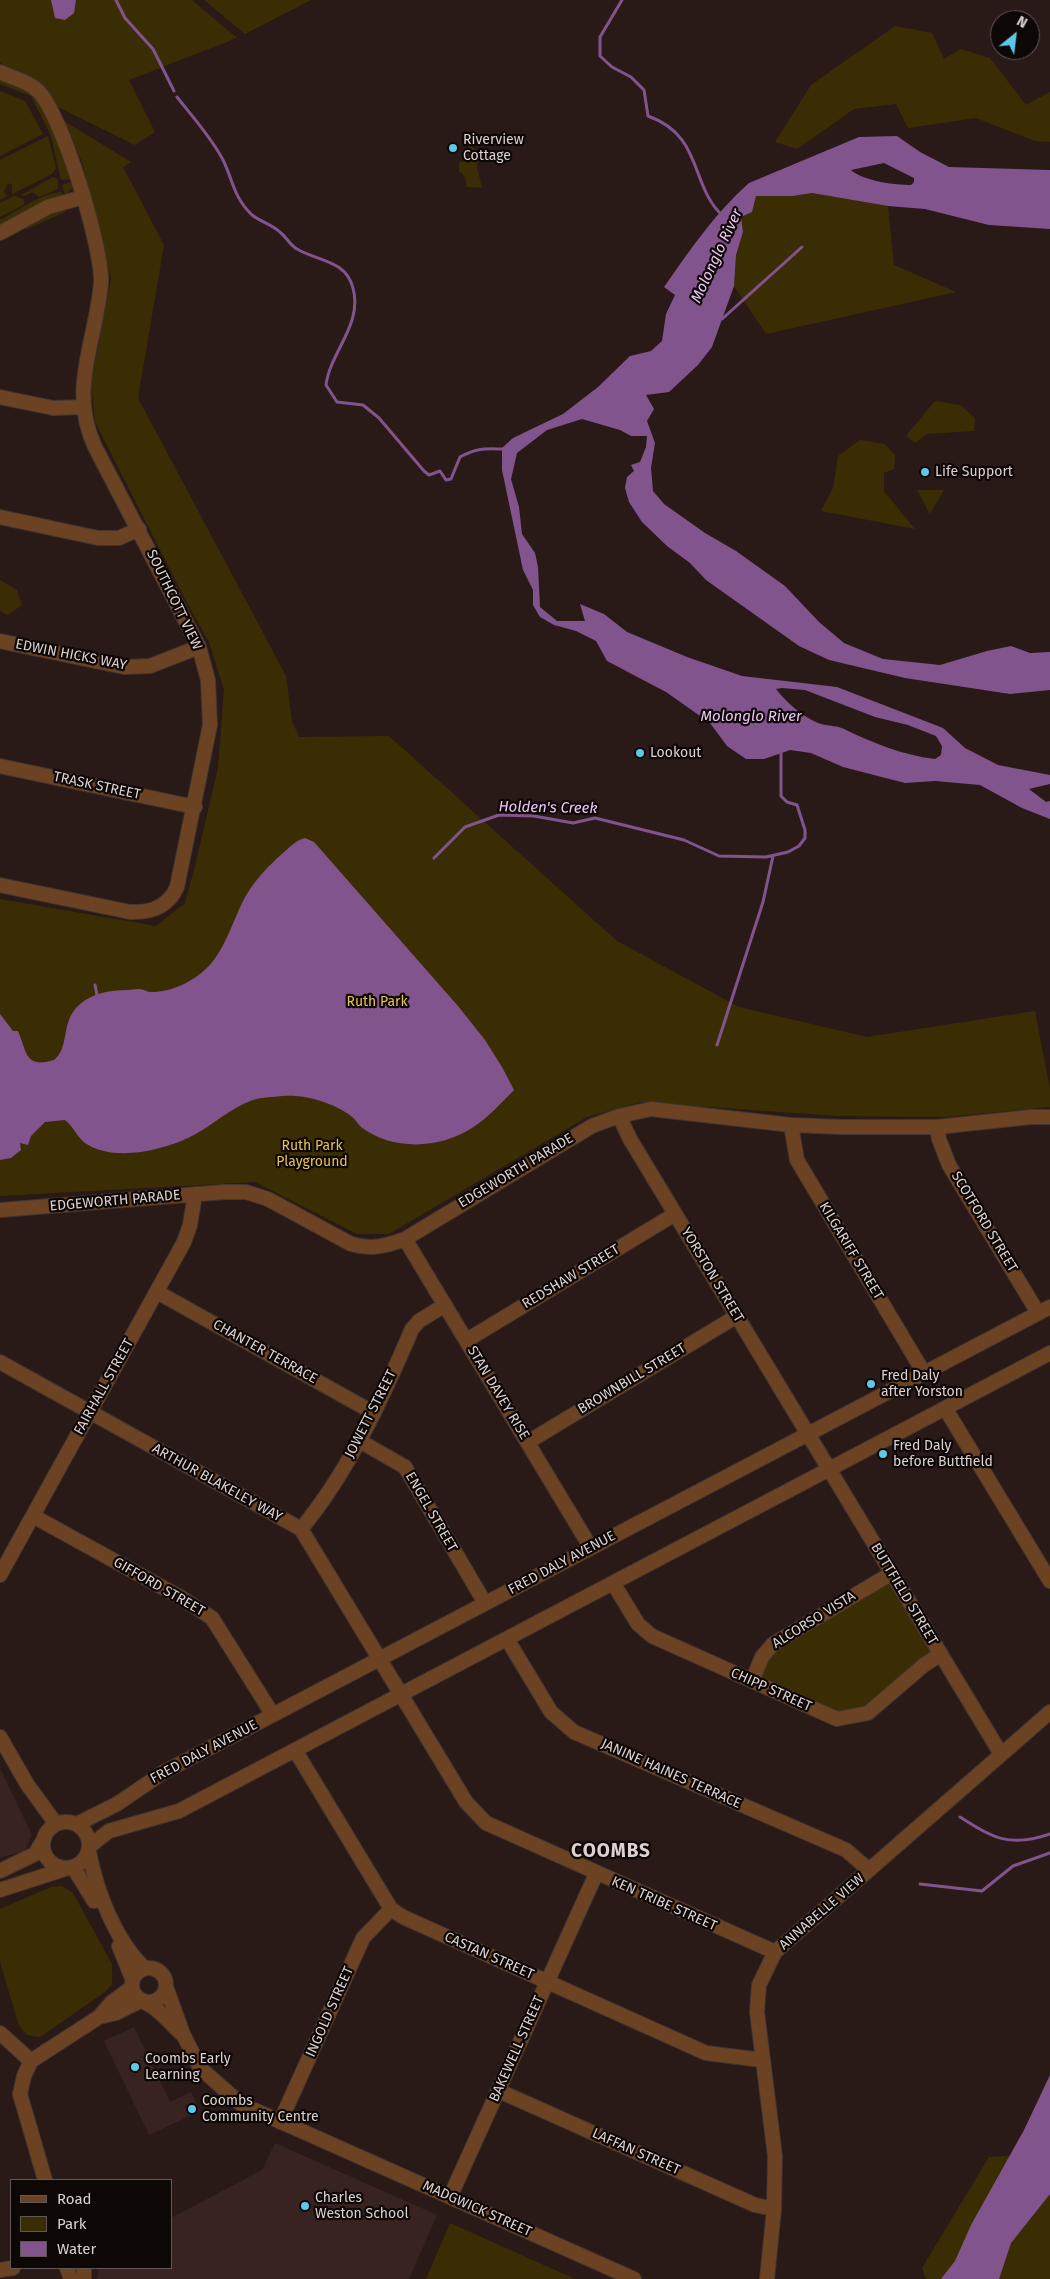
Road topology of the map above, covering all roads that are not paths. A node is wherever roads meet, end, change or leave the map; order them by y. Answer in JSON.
{"nodes":[{"id":1,"x":0,"y":72,"type":"edge"},
{"id":2,"x":83,"y":197,"type":"junction"},
{"id":3,"x":0,"y":233,"type":"edge"},
{"id":4,"x":0,"y":397,"type":"edge"},
{"id":5,"x":84,"y":407,"type":"junction"},
{"id":6,"x":0,"y":517,"type":"edge"},
{"id":7,"x":139,"y":530,"type":"junction"},
{"id":8,"x":0,"y":641,"type":"edge"},
{"id":9,"x":199,"y":648,"type":"junction"},
{"id":10,"x":0,"y":766,"type":"edge"},
{"id":11,"x":195,"y":807,"type":"junction"},
{"id":12,"x":0,"y":885,"type":"edge"},
{"id":13,"x":618,"y":1116,"type":"junction"},
{"id":14,"x":1050,"y":1117,"type":"edge"},
{"id":15,"x":791,"y":1125,"type":"junction"},
{"id":16,"x":937,"y":1127,"type":"junction"},
{"id":17,"x":195,"y":1194,"type":"junction"},
{"id":18,"x":0,"y":1210,"type":"edge"},
{"id":19,"x":675,"y":1214,"type":"junction"},
{"id":20,"x":405,"y":1238,"type":"junction"},
{"id":21,"x":157,"y":1292,"type":"junction"},
{"id":22,"x":445,"y":1305,"type":"junction"},
{"id":23,"x":1044,"y":1310,"type":"edge"},
{"id":24,"x":737,"y":1316,"type":"junction"},
{"id":25,"x":467,"y":1340,"type":"junction"},
{"id":26,"x":1050,"y":1352,"type":"edge"},
{"id":27,"x":0,"y":1362,"type":"edge"},
{"id":28,"x":924,"y":1373,"type":"junction"},
{"id":29,"x":945,"y":1408,"type":"junction"},
{"id":30,"x":90,"y":1412,"type":"junction"},
{"id":31,"x":374,"y":1413,"type":"junction"},
{"id":32,"x":808,"y":1434,"type":"junction"},
{"id":33,"x":358,"y":1440,"type":"junction"},
{"id":34,"x":528,"y":1442,"type":"junction"},
{"id":35,"x":829,"y":1469,"type":"junction"},
{"id":36,"x":33,"y":1516,"type":"junction"},
{"id":37,"x":301,"y":1529,"type":"junction"},
{"id":38,"x":591,"y":1548,"type":"junction"},
{"id":39,"x":892,"y":1573,"type":"junction"},
{"id":40,"x":0,"y":1575,"type":"edge"},
{"id":41,"x":1050,"y":1581,"type":"edge"},
{"id":42,"x":613,"y":1583,"type":"junction"},
{"id":43,"x":485,"y":1603,"type":"junction"},
{"id":44,"x":507,"y":1638,"type":"junction"},
{"id":45,"x":940,"y":1654,"type":"junction"},
{"id":46,"x":379,"y":1659,"type":"junction"},
{"id":47,"x":752,"y":1681,"type":"junction"},
{"id":48,"x":401,"y":1694,"type":"junction"},
{"id":49,"x":1050,"y":1712,"type":"edge"},
{"id":50,"x":273,"y":1715,"type":"junction"},
{"id":51,"x":0,"y":1737,"type":"edge"},
{"id":52,"x":295,"y":1750,"type":"junction"},
{"id":53,"x":1001,"y":1754,"type":"junction"},
{"id":54,"x":77,"y":1824,"type":"junction"},
{"id":55,"x":48,"y":1833,"type":"junction"},
{"id":56,"x":89,"y":1849,"type":"junction"},
{"id":57,"x":71,"y":1867,"type":"junction"},
{"id":58,"x":0,"y":1870,"type":"edge"},
{"id":59,"x":869,"y":1870,"type":"junction"},
{"id":60,"x":596,"y":1874,"type":"junction"},
{"id":61,"x":0,"y":1890,"type":"edge"},
{"id":62,"x":390,"y":1909,"type":"junction"},
{"id":63,"x":776,"y":1952,"type":"junction"},
{"id":64,"x":144,"y":1968,"type":"junction"},
{"id":65,"x":547,"y":1982,"type":"junction"},
{"id":66,"x":132,"y":1983,"type":"junction"},
{"id":67,"x":166,"y":1987,"type":"junction"},
{"id":68,"x":143,"y":2002,"type":"junction"},
{"id":69,"x":99,"y":2017,"type":"junction"},
{"id":70,"x":0,"y":2033,"type":"edge"},
{"id":71,"x":183,"y":2034,"type":"junction"},
{"id":72,"x":762,"y":2060,"type":"junction"},
{"id":73,"x":31,"y":2061,"type":"junction"},
{"id":74,"x":499,"y":2091,"type":"junction"},
{"id":75,"x":280,"y":2122,"type":"junction"},
{"id":76,"x":45,"y":2179,"type":"edge"},
{"id":77,"x":450,"y":2197,"type":"junction"},
{"id":78,"x":774,"y":2209,"type":"junction"},
{"id":79,"x":634,"y":2279,"type":"edge"},
{"id":80,"x":767,"y":2279,"type":"edge"}],
"edges":[{"from":1,"to":2,"type":"street","name":"SOUTHCOTT VIEW"},
{"from":2,"to":3,"type":"street"},
{"from":2,"to":5,"type":"street","name":"SOUTHCOTT VIEW"},
{"from":4,"to":5,"type":"street"},
{"from":5,"to":7,"type":"street","name":"SOUTHCOTT VIEW"},
{"from":6,"to":7,"type":"street"},
{"from":7,"to":9,"type":"street","name":"SOUTHCOTT VIEW"},
{"from":8,"to":9,"type":"street","name":"EDWIN HICKS WAY"},
{"from":9,"to":11,"type":"street","name":"SOUTHCOTT VIEW"},
{"from":10,"to":11,"type":"street","name":"TRASK STREET"},
{"from":11,"to":12,"type":"street","name":"SOUTHCOTT VIEW"},
{"from":13,"to":15,"type":"street","name":"EDGEWORTH PARADE"},
{"from":13,"to":19,"type":"street","name":"YORSTON STREET"},
{"from":13,"to":20,"type":"street","name":"EDGEWORTH PARADE"},
{"from":14,"to":16,"type":"street","name":"EDGEWORTH PARADE"},
{"from":15,"to":16,"type":"street","name":"EDGEWORTH PARADE"},
{"from":15,"to":28,"type":"street","name":"KILGARIFF STREET"},
{"from":16,"to":23,"type":"street","name":"SCOTFORD STREET"},
{"from":17,"to":18,"type":"street","name":"EDGEWORTH PARADE"},
{"from":17,"to":20,"type":"street","name":"EDGEWORTH PARADE"},
{"from":17,"to":21,"type":"street","name":"FAIRHALL STREET"},
{"from":19,"to":24,"type":"street","name":"YORSTON STREET"},
{"from":19,"to":25,"type":"street","name":"REDSHAW STREET"},
{"from":20,"to":22,"type":"street","name":"STAN DAVEY RISE"},
{"from":21,"to":30,"type":"street","name":"FAIRHALL STREET"},
{"from":21,"to":31,"type":"street","name":"CHANTER TERRACE"},
{"from":22,"to":25,"type":"street","name":"STAN DAVEY RISE"},
{"from":22,"to":31,"type":"street","name":"JOWETT STREET"},
{"from":23,"to":28,"type":"street","name":"FRED DALY AVENUE"},
{"from":24,"to":32,"type":"street","name":"YORSTON STREET"},
{"from":24,"to":34,"type":"street","name":"BROWNBILL STREET"},
{"from":25,"to":34,"type":"street","name":"STAN DAVEY RISE"},
{"from":26,"to":29,"type":"street"},
{"from":27,"to":30,"type":"street","name":"ARTHUR BLAKELEY WAY"},
{"from":28,"to":32,"type":"street","name":"FRED DALY AVENUE"},
{"from":29,"to":35,"type":"street"},
{"from":29,"to":41,"type":"street"},
{"from":30,"to":36,"type":"street","name":"FAIRHALL STREET"},
{"from":30,"to":37,"type":"street","name":"ARTHUR BLAKELEY WAY"},
{"from":31,"to":33,"type":"street","name":"JOWETT STREET"},
{"from":32,"to":35,"type":"street","name":"BUTTFIELD STREET"},
{"from":32,"to":38,"type":"street","name":"FRED DALY AVENUE"},
{"from":33,"to":37,"type":"street","name":"JOWETT STREET"},
{"from":33,"to":43,"type":"street","name":"ENGEL STREET"},
{"from":34,"to":38,"type":"street","name":"STAN DAVEY RISE"},
{"from":35,"to":39,"type":"street","name":"BUTTFIELD STREET"},
{"from":35,"to":42,"type":"street"},
{"from":36,"to":40,"type":"street","name":"FAIRHALL STREET"},
{"from":36,"to":50,"type":"street","name":"GIFFORD STREET"},
{"from":37,"to":46,"type":"street"},
{"from":38,"to":43,"type":"street","name":"FRED DALY AVENUE"},
{"from":39,"to":45,"type":"street","name":"BUTTFIELD STREET"},
{"from":39,"to":47,"type":"street","name":"ALCORSO VISTA"},
{"from":42,"to":44,"type":"street"},
{"from":42,"to":47,"type":"street","name":"CHIPP STREET"},
{"from":43,"to":46,"type":"street","name":"FRED DALY AVENUE"},
{"from":44,"to":48,"type":"street"},
{"from":44,"to":59,"type":"street","name":"JANINE HAINES TERRACE"},
{"from":45,"to":47,"type":"street","name":"CHIPP STREET"},
{"from":45,"to":53,"type":"street","name":"BUTTFIELD STREET"},
{"from":46,"to":48,"type":"street","name":"KEN TRIBE STREET"},
{"from":46,"to":50,"type":"street","name":"FRED DALY AVENUE"},
{"from":48,"to":52,"type":"street"},
{"from":48,"to":60,"type":"street","name":"KEN TRIBE STREET"},
{"from":49,"to":53,"type":"street","name":"ANNABELLE VIEW"},
{"from":50,"to":54,"type":"street","name":"FRED DALY AVENUE"},
{"from":51,"to":55,"type":"street"},
{"from":52,"to":56,"type":"street"},
{"from":52,"to":62,"type":"street"},
{"from":53,"to":59,"type":"street","name":"ANNABELLE VIEW"},
{"from":54,"to":55,"type":"street","name":"FRED DALY AVENUE"},
{"from":54,"to":56,"type":"street"},
{"from":55,"to":57,"type":"street"},
{"from":55,"to":58,"type":"street"},
{"from":56,"to":57,"type":"street"},
{"from":56,"to":64,"type":"street"},
{"from":57,"to":61,"type":"street"},
{"from":57,"to":66,"type":"street"},
{"from":59,"to":63,"type":"street","name":"ANNABELLE VIEW"},
{"from":60,"to":63,"type":"street","name":"KEN TRIBE STREET"},
{"from":60,"to":65,"type":"street","name":"BAKEWELL STREET"},
{"from":62,"to":65,"type":"street","name":"CASTAN STREET"},
{"from":62,"to":75,"type":"street","name":"INGOLD STREET"},
{"from":63,"to":72,"type":"street","name":"ANNABELLE VIEW"},
{"from":64,"to":66,"type":"street"},
{"from":64,"to":67,"type":"street"},
{"from":65,"to":72,"type":"street","name":"CASTAN STREET"},
{"from":65,"to":74,"type":"street","name":"BAKEWELL STREET"},
{"from":66,"to":68,"type":"street"},
{"from":66,"to":69,"type":"street"},
{"from":67,"to":68,"type":"street"},
{"from":67,"to":71,"type":"street","name":"MADGWICK STREET"},
{"from":68,"to":69,"type":"street"},
{"from":68,"to":71,"type":"street","name":"MADGWICK STREET"},
{"from":69,"to":73,"type":"street"},
{"from":70,"to":73,"type":"street"},
{"from":71,"to":75,"type":"street","name":"MADGWICK STREET"},
{"from":72,"to":78,"type":"street","name":"ANNABELLE VIEW"},
{"from":73,"to":76,"type":"street"},
{"from":74,"to":77,"type":"street","name":"BAKEWELL STREET"},
{"from":74,"to":78,"type":"street","name":"LAFFAN STREET"},
{"from":75,"to":77,"type":"street","name":"MADGWICK STREET"},
{"from":77,"to":79,"type":"street","name":"MADGWICK STREET"},
{"from":78,"to":80,"type":"street","name":"ANNABELLE VIEW"}]}
